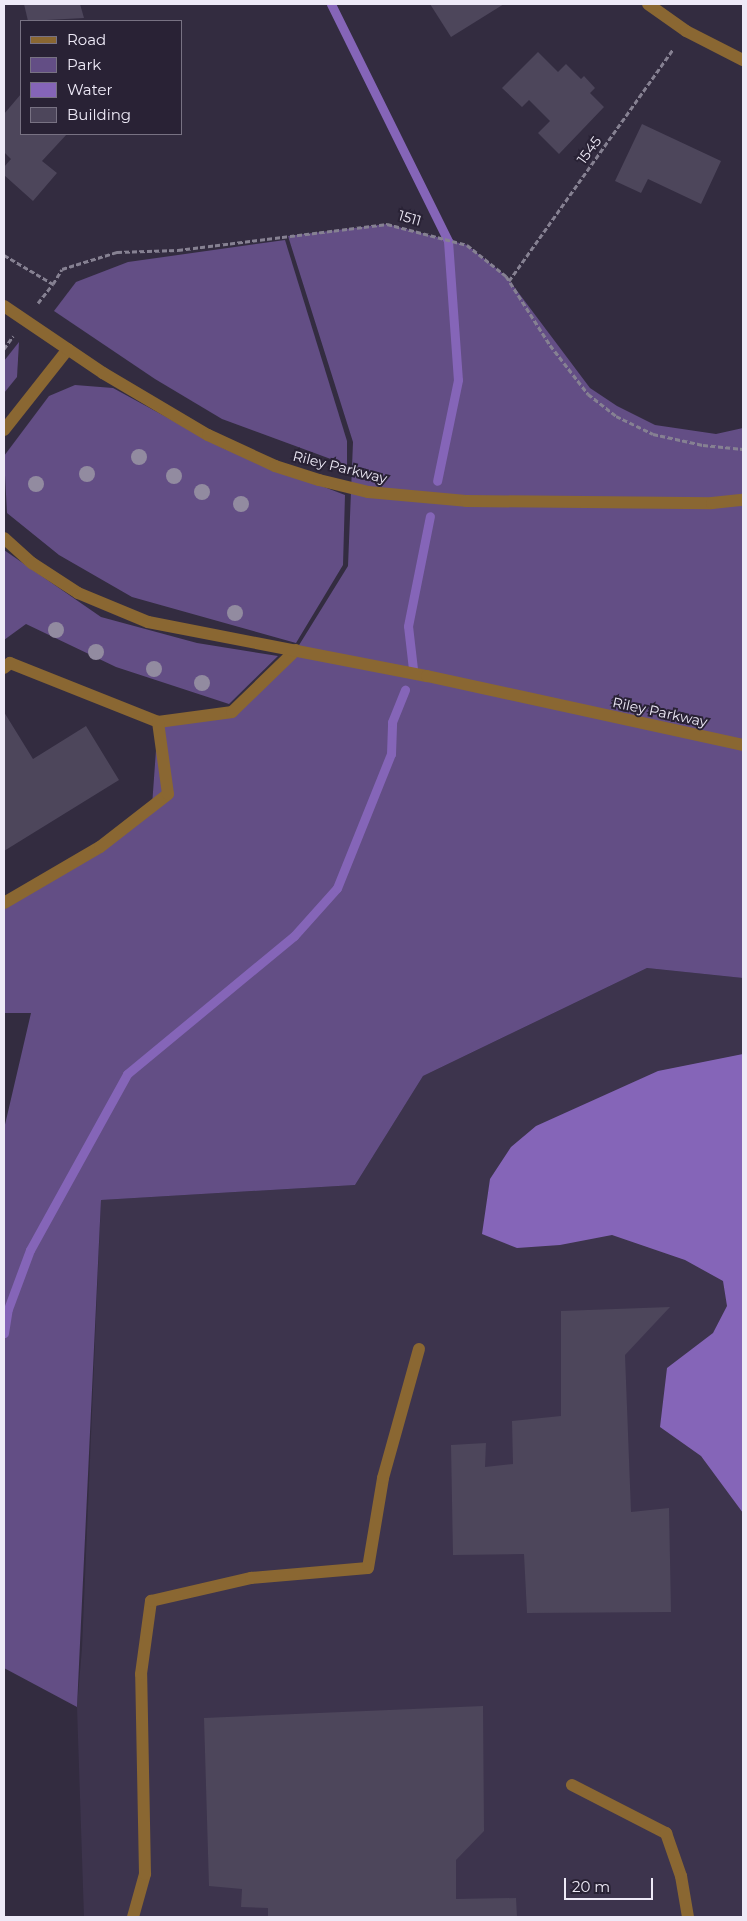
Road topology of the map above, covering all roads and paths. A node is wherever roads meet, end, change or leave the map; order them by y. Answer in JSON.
{"nodes":[{"id":1,"x":648,"y":4,"type":"edge"},
{"id":2,"x":686,"y":31,"type":"junction"},
{"id":3,"x":743,"y":60,"type":"edge"},
{"id":4,"x":4,"y":255,"type":"edge"},
{"id":5,"x":509,"y":281,"type":"junction"},
{"id":6,"x":4,"y":306,"type":"edge"},
{"id":7,"x":68,"y":349,"type":"junction"},
{"id":8,"x":4,"y":430,"type":"edge"},
{"id":9,"x":743,"y":449,"type":"edge"},
{"id":10,"x":743,"y":500,"type":"edge"},
{"id":11,"x":4,"y":538,"type":"edge"},
{"id":12,"x":296,"y":650,"type":"junction"},
{"id":13,"x":4,"y":668,"type":"edge"},
{"id":14,"x":158,"y":722,"type":"junction"},
{"id":15,"x":743,"y":745,"type":"edge"},
{"id":16,"x":4,"y":903,"type":"edge"},
{"id":17,"x":419,"y":1348,"type":"dead end"},
{"id":18,"x":572,"y":1785,"type":"dead end"},
{"id":19,"x":133,"y":1917,"type":"edge"},
{"id":20,"x":688,"y":1917,"type":"edge"}],
"edges":[{"from":1,"to":2,"type":"street"},
{"from":2,"to":3,"type":"street"},
{"from":2,"to":5,"type":"path","name":"1545"},
{"from":4,"to":5,"type":"path","name":"1511"},
{"from":5,"to":9,"type":"path","name":"1511"},
{"from":6,"to":7,"type":"street","name":"Riley Parkway"},
{"from":7,"to":8,"type":"street"},
{"from":7,"to":10,"type":"street","name":"Riley Parkway"},
{"from":11,"to":12,"type":"street","name":"Riley Parkway"},
{"from":12,"to":14,"type":"street"},
{"from":12,"to":15,"type":"street","name":"Riley Parkway"},
{"from":13,"to":14,"type":"street"},
{"from":14,"to":16,"type":"street"},
{"from":17,"to":19,"type":"street"},
{"from":18,"to":20,"type":"street"}]}
